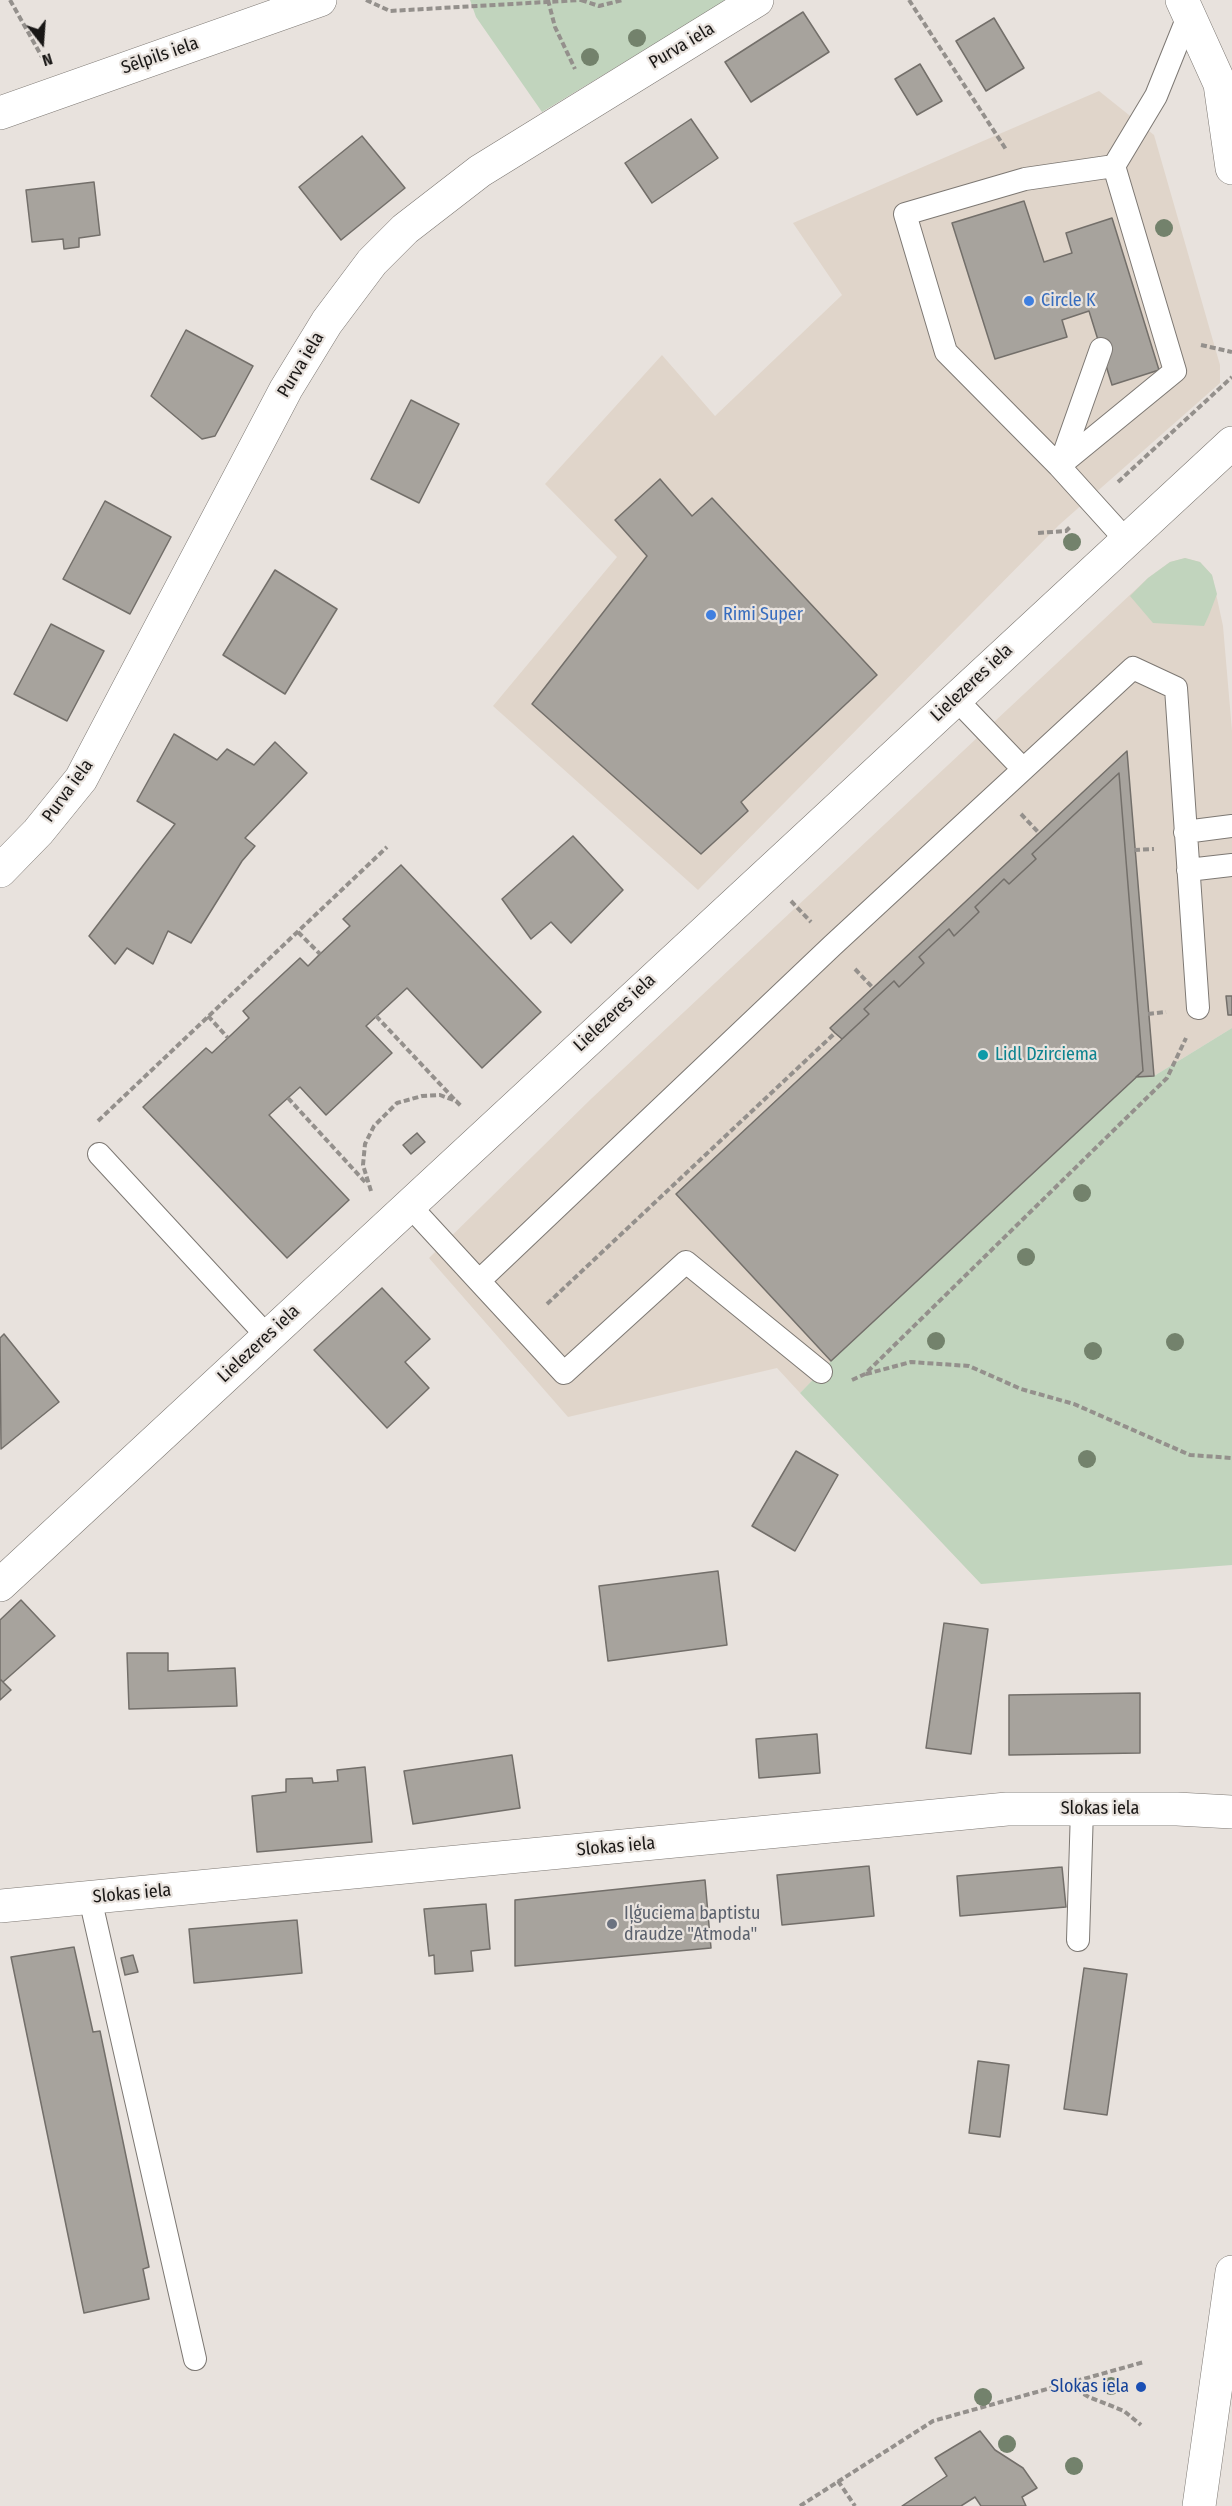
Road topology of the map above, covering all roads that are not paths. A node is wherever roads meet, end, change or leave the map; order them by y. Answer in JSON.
{"nodes":[{"id":1,"x":320,"y":0,"type":"edge"},
{"id":2,"x":757,"y":0,"type":"edge"},
{"id":3,"x":1185,"y":7,"type":"edge"},
{"id":4,"x":1226,"y":94,"type":"edge"},
{"id":5,"x":0,"y":113,"type":"edge"},
{"id":6,"x":1114,"y":166,"type":"junction"},
{"id":7,"x":1232,"y":168,"type":"edge"},
{"id":8,"x":1144,"y":267,"type":"junction"},
{"id":9,"x":1134,"y":288,"type":"dead end"},
{"id":10,"x":1101,"y":349,"type":"dead end"},
{"id":11,"x":1232,"y":443,"type":"edge"},
{"id":12,"x":1059,"y":466,"type":"junction"},
{"id":13,"x":1126,"y":540,"type":"junction"},
{"id":14,"x":955,"y":698,"type":"junction"},
{"id":15,"x":1023,"y":769,"type":"junction"},
{"id":16,"x":1232,"y":826,"type":"edge"},
{"id":17,"x":1185,"y":832,"type":"junction"},
{"id":18,"x":1232,"y":865,"type":"edge"},
{"id":19,"x":1188,"y":870,"type":"junction"},
{"id":20,"x":0,"y":871,"type":"edge"},
{"id":21,"x":1198,"y":1008,"type":"road end"},
{"id":22,"x":99,"y":1154,"type":"dead end"},
{"id":23,"x":401,"y":1212,"type":"junction"},
{"id":24,"x":479,"y":1281,"type":"junction"},
{"id":25,"x":267,"y":1336,"type":"junction"},
{"id":26,"x":820,"y":1372,"type":"road end"},
{"id":27,"x":0,"y":1585,"type":"edge"},
{"id":28,"x":1082,"y":1809,"type":"junction"},
{"id":29,"x":1232,"y":1812,"type":"edge"},
{"id":30,"x":90,"y":1898,"type":"junction"},
{"id":31,"x":0,"y":1906,"type":"edge"},
{"id":32,"x":1078,"y":1940,"type":"dead end"},
{"id":33,"x":1232,"y":2272,"type":"edge"},
{"id":34,"x":195,"y":2360,"type":"dead end"},
{"id":35,"x":1199,"y":2506,"type":"edge"}],
"edges":[{"from":1,"to":5,"type":"street","name":"Sēlpils iela"},
{"from":2,"to":20,"type":"street","name":"Purva iela"},
{"from":3,"to":4,"type":"street"},
{"from":3,"to":6,"type":"lane"},
{"from":4,"to":7,"type":"street"},
{"from":6,"to":8,"type":"lane"},
{"from":6,"to":12,"type":"lane"},
{"from":8,"to":9,"type":"lane"},
{"from":8,"to":12,"type":"lane"},
{"from":10,"to":12,"type":"lane"},
{"from":11,"to":13,"type":"street","name":"Lielezeres iela"},
{"from":12,"to":13,"type":"lane"},
{"from":13,"to":14,"type":"street","name":"Lielezeres iela"},
{"from":14,"to":15,"type":"lane"},
{"from":14,"to":23,"type":"street","name":"Lielezeres iela"},
{"from":15,"to":17,"type":"lane"},
{"from":15,"to":24,"type":"lane"},
{"from":16,"to":17,"type":"lane"},
{"from":17,"to":19,"type":"lane"},
{"from":18,"to":19,"type":"lane"},
{"from":19,"to":21,"type":"lane"},
{"from":22,"to":25,"type":"lane"},
{"from":23,"to":24,"type":"lane"},
{"from":23,"to":25,"type":"street","name":"Lielezeres iela"},
{"from":24,"to":26,"type":"lane"},
{"from":25,"to":27,"type":"street","name":"Lielezeres iela"},
{"from":28,"to":29,"type":"street","name":"Slokas iela"},
{"from":28,"to":30,"type":"street","name":"Slokas iela"},
{"from":28,"to":32,"type":"lane"},
{"from":30,"to":31,"type":"street","name":"Slokas iela"},
{"from":30,"to":34,"type":"lane"},
{"from":33,"to":35,"type":"street"}]}
